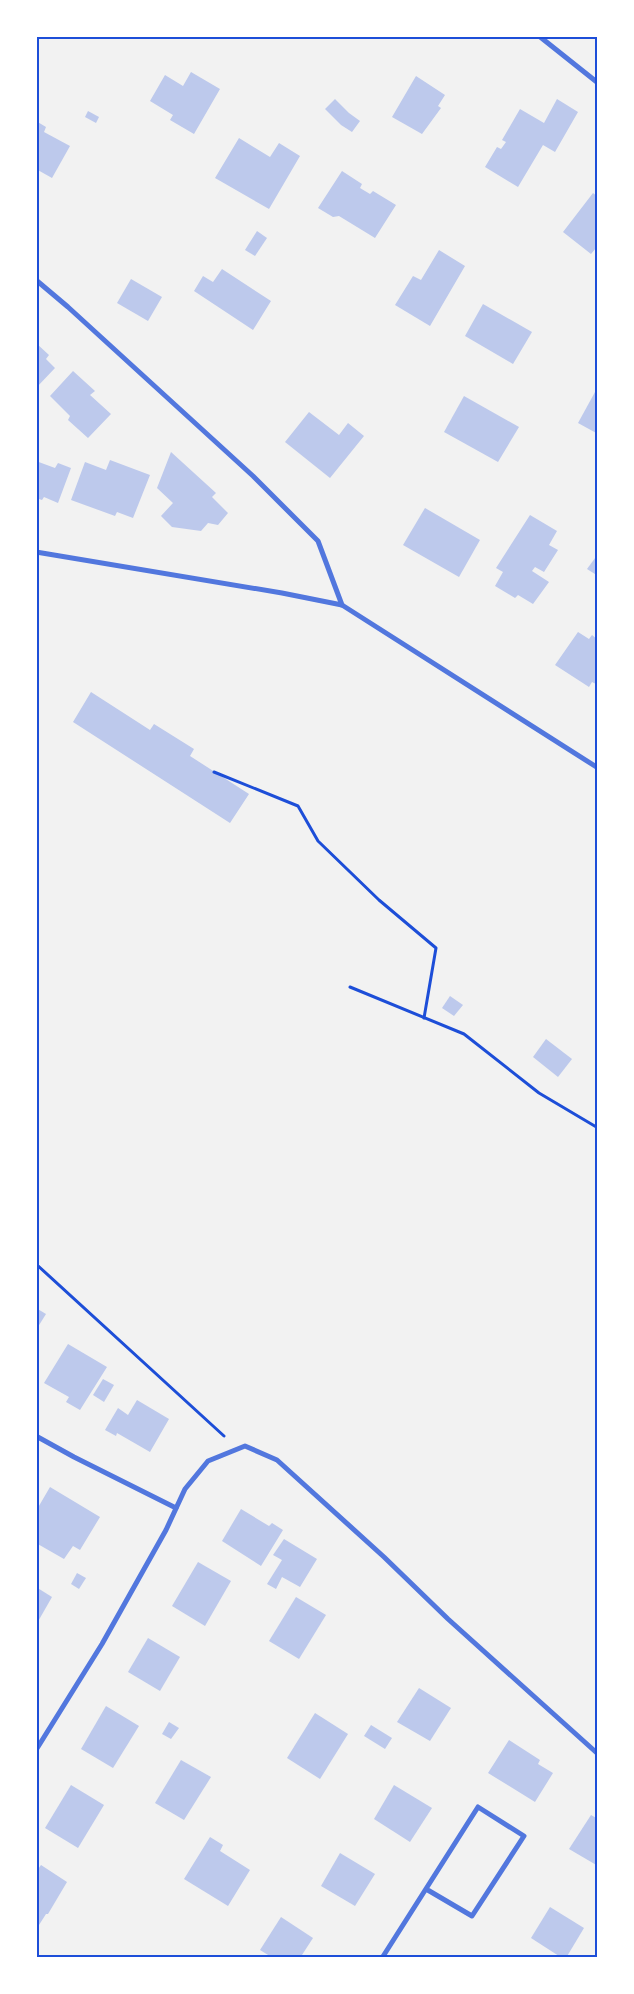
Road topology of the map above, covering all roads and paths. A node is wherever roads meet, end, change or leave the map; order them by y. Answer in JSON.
{"nodes":[{"id":1,"x":540,"y":36,"type":"edge"},
{"id":2,"x":598,"y":83,"type":"edge"},
{"id":3,"x":36,"y":280,"type":"edge"},
{"id":4,"x":36,"y":552,"type":"edge"},
{"id":5,"x":342,"y":605,"type":"junction"},
{"id":6,"x":598,"y":768,"type":"edge"},
{"id":7,"x":214,"y":772,"type":"dead end"},
{"id":8,"x":350,"y":987,"type":"dead end"},
{"id":9,"x":424,"y":1018,"type":"junction"},
{"id":10,"x":598,"y":1128,"type":"edge"},
{"id":11,"x":36,"y":1264,"type":"edge"},
{"id":12,"x":36,"y":1436,"type":"edge"},
{"id":13,"x":238,"y":1449,"type":"junction"},
{"id":14,"x":176,"y":1508,"type":"junction"},
{"id":15,"x":36,"y":1750,"type":"edge"},
{"id":16,"x":598,"y":1754,"type":"edge"},
{"id":17,"x":426,"y":1889,"type":"junction"},
{"id":18,"x":382,"y":1958,"type":"edge"}],
"edges":[{"from":1,"to":2,"type":"street"},
{"from":3,"to":5,"type":"street"},
{"from":4,"to":5,"type":"street"},
{"from":5,"to":6,"type":"street"},
{"from":7,"to":9,"type":"path"},
{"from":8,"to":9,"type":"path"},
{"from":9,"to":10,"type":"path"},
{"from":11,"to":13,"type":"path"},
{"from":12,"to":14,"type":"street"},
{"from":13,"to":14,"type":"street"},
{"from":13,"to":16,"type":"street"},
{"from":14,"to":15,"type":"street"},
{"from":17,"to":17,"type":"street"},
{"from":17,"to":18,"type":"street"}]}
